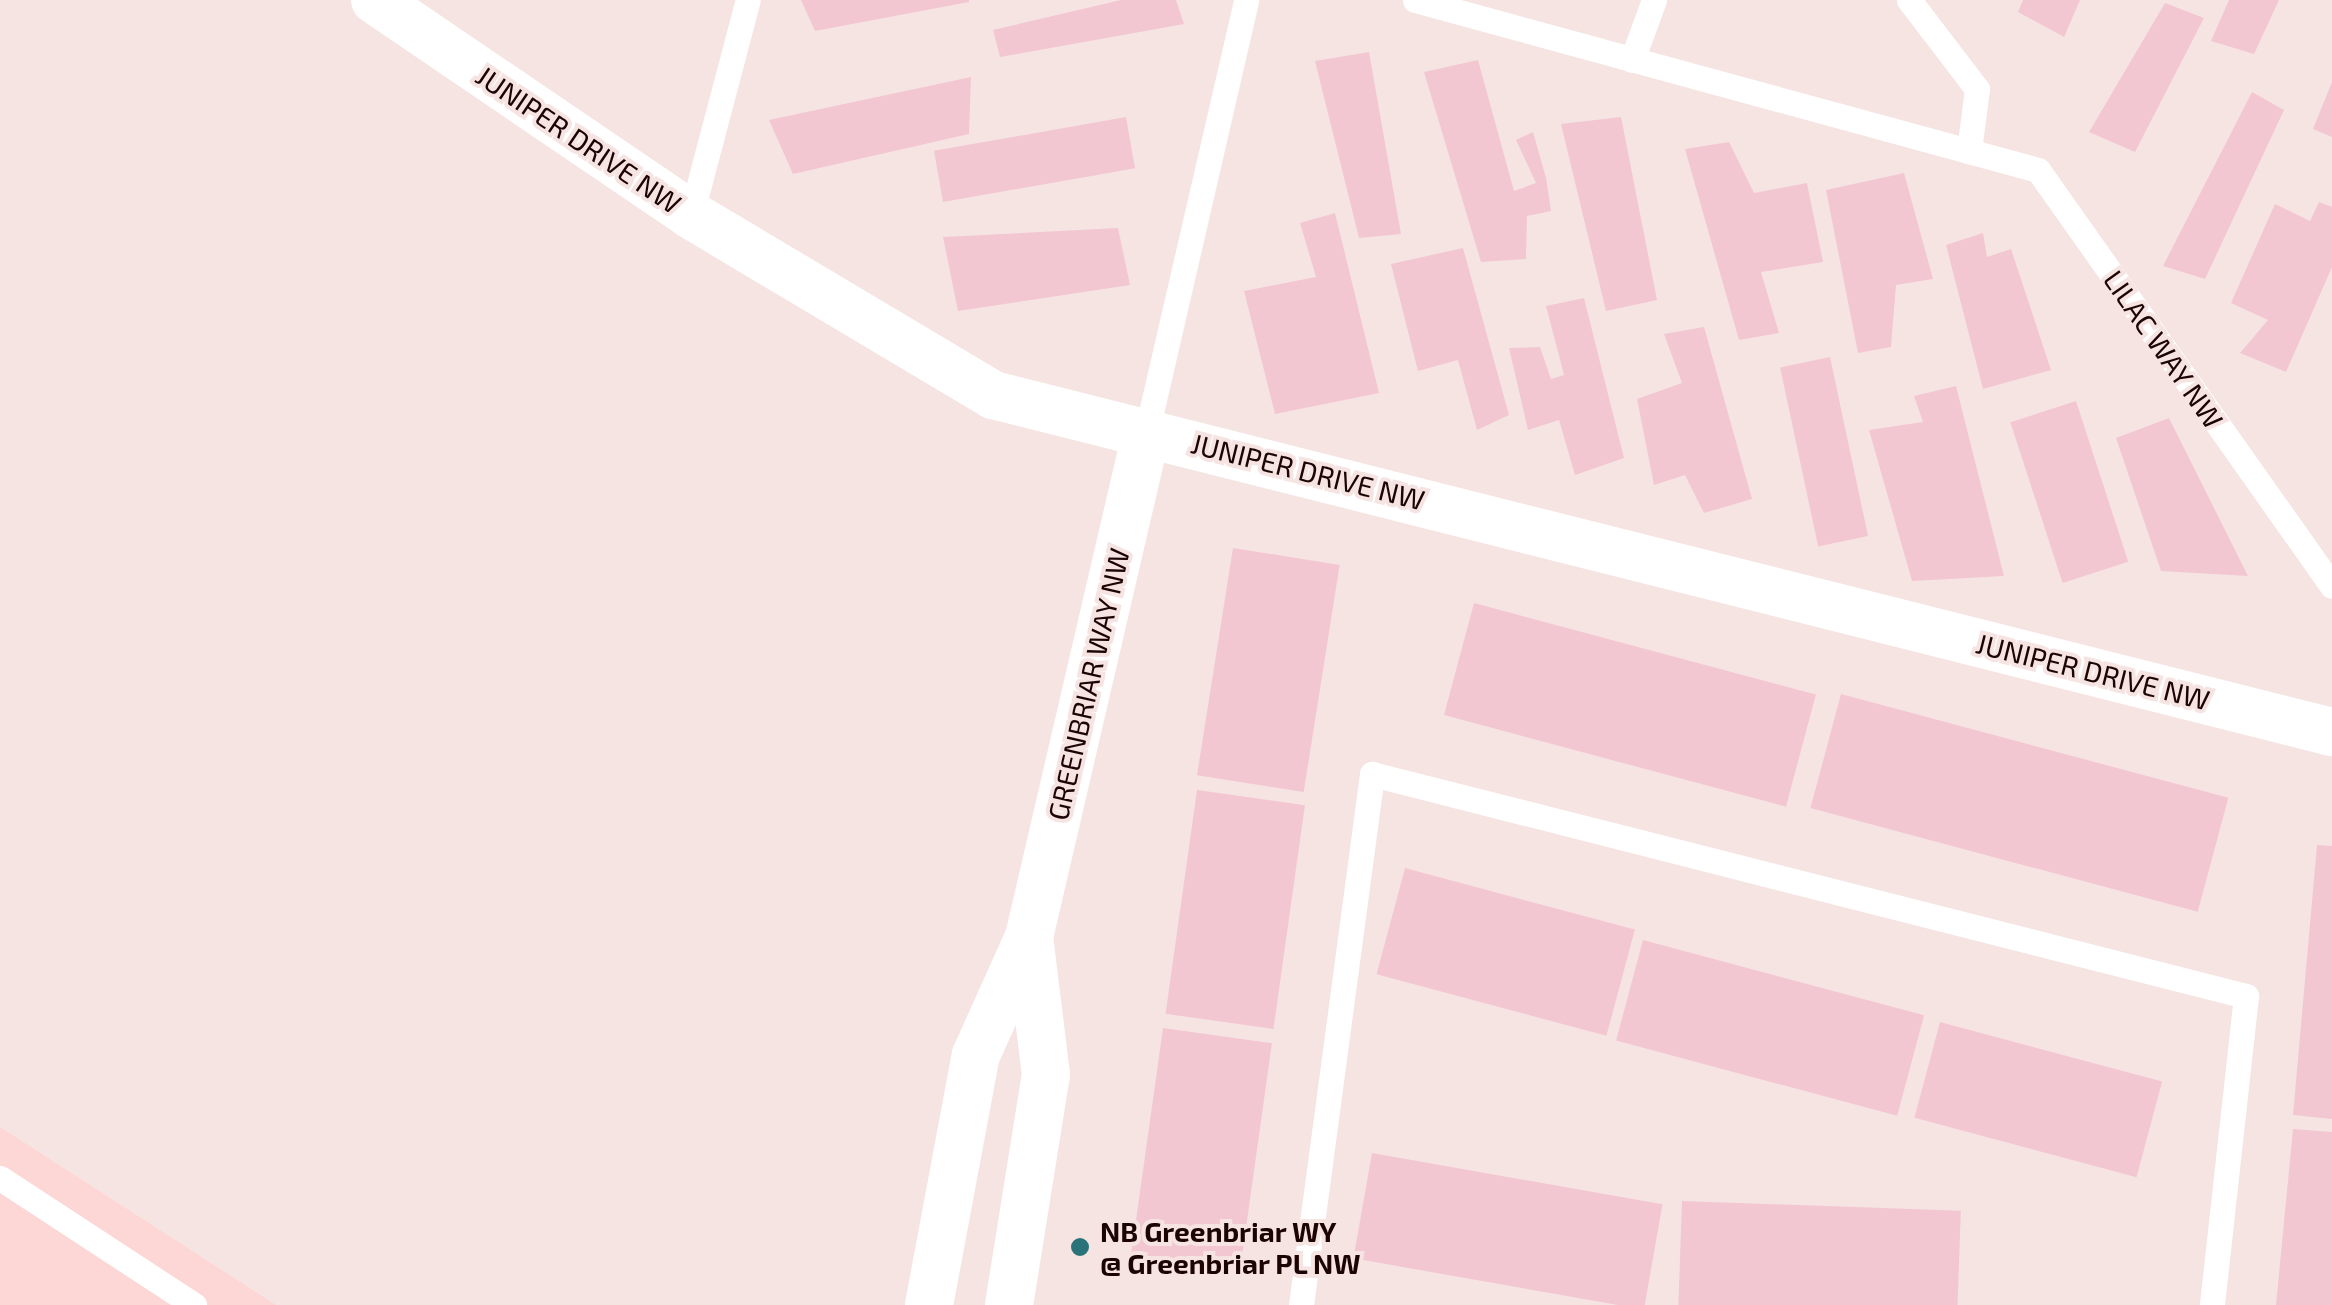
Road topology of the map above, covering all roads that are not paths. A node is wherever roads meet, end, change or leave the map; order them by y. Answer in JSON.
{"nodes":[{"id":1,"x":375,"y":0,"type":"edge"},
{"id":2,"x":748,"y":0,"type":"edge"},
{"id":3,"x":1246,"y":0,"type":"edge"},
{"id":4,"x":1414,"y":0,"type":"edge"},
{"id":5,"x":1654,"y":0,"type":"edge"},
{"id":6,"x":1909,"y":0,"type":"edge"},
{"id":7,"x":1632,"y":60,"type":"junction"},
{"id":8,"x":1969,"y":152,"type":"junction"},
{"id":9,"x":690,"y":216,"type":"junction"},
{"id":10,"x":1147,"y":430,"type":"junction"},
{"id":11,"x":2332,"y":586,"type":"edge"},
{"id":12,"x":2332,"y":732,"type":"edge"},
{"id":13,"x":1029,"y":937,"type":"junction"},
{"id":14,"x":0,"y":1178,"type":"edge"},
{"id":15,"x":194,"y":1305,"type":"edge"},
{"id":16,"x":929,"y":1305,"type":"edge"},
{"id":17,"x":1009,"y":1305,"type":"edge"},
{"id":18,"x":1301,"y":1305,"type":"edge"},
{"id":19,"x":2212,"y":1305,"type":"edge"}],
"edges":[{"from":1,"to":9,"type":"street","name":"JUNIPER DRIVE NW"},
{"from":2,"to":9,"type":"lane"},
{"from":3,"to":10,"type":"lane"},
{"from":4,"to":7,"type":"lane","name":"LILAC WAY NW"},
{"from":5,"to":7,"type":"lane"},
{"from":6,"to":8,"type":"lane"},
{"from":7,"to":8,"type":"lane","name":"LILAC WAY NW"},
{"from":8,"to":11,"type":"lane","name":"LILAC WAY NW"},
{"from":9,"to":10,"type":"street","name":"JUNIPER DRIVE NW"},
{"from":10,"to":12,"type":"street","name":"JUNIPER DRIVE NW"},
{"from":10,"to":13,"type":"street","name":"GREENBRIAR WAY NW"},
{"from":13,"to":16,"type":"street","name":"GREENBRIAR WAY NW"},
{"from":13,"to":17,"type":"street","name":"GREENBRIAR WAY NW"},
{"from":14,"to":15,"type":"lane"},
{"from":18,"to":19,"type":"lane"}]}
